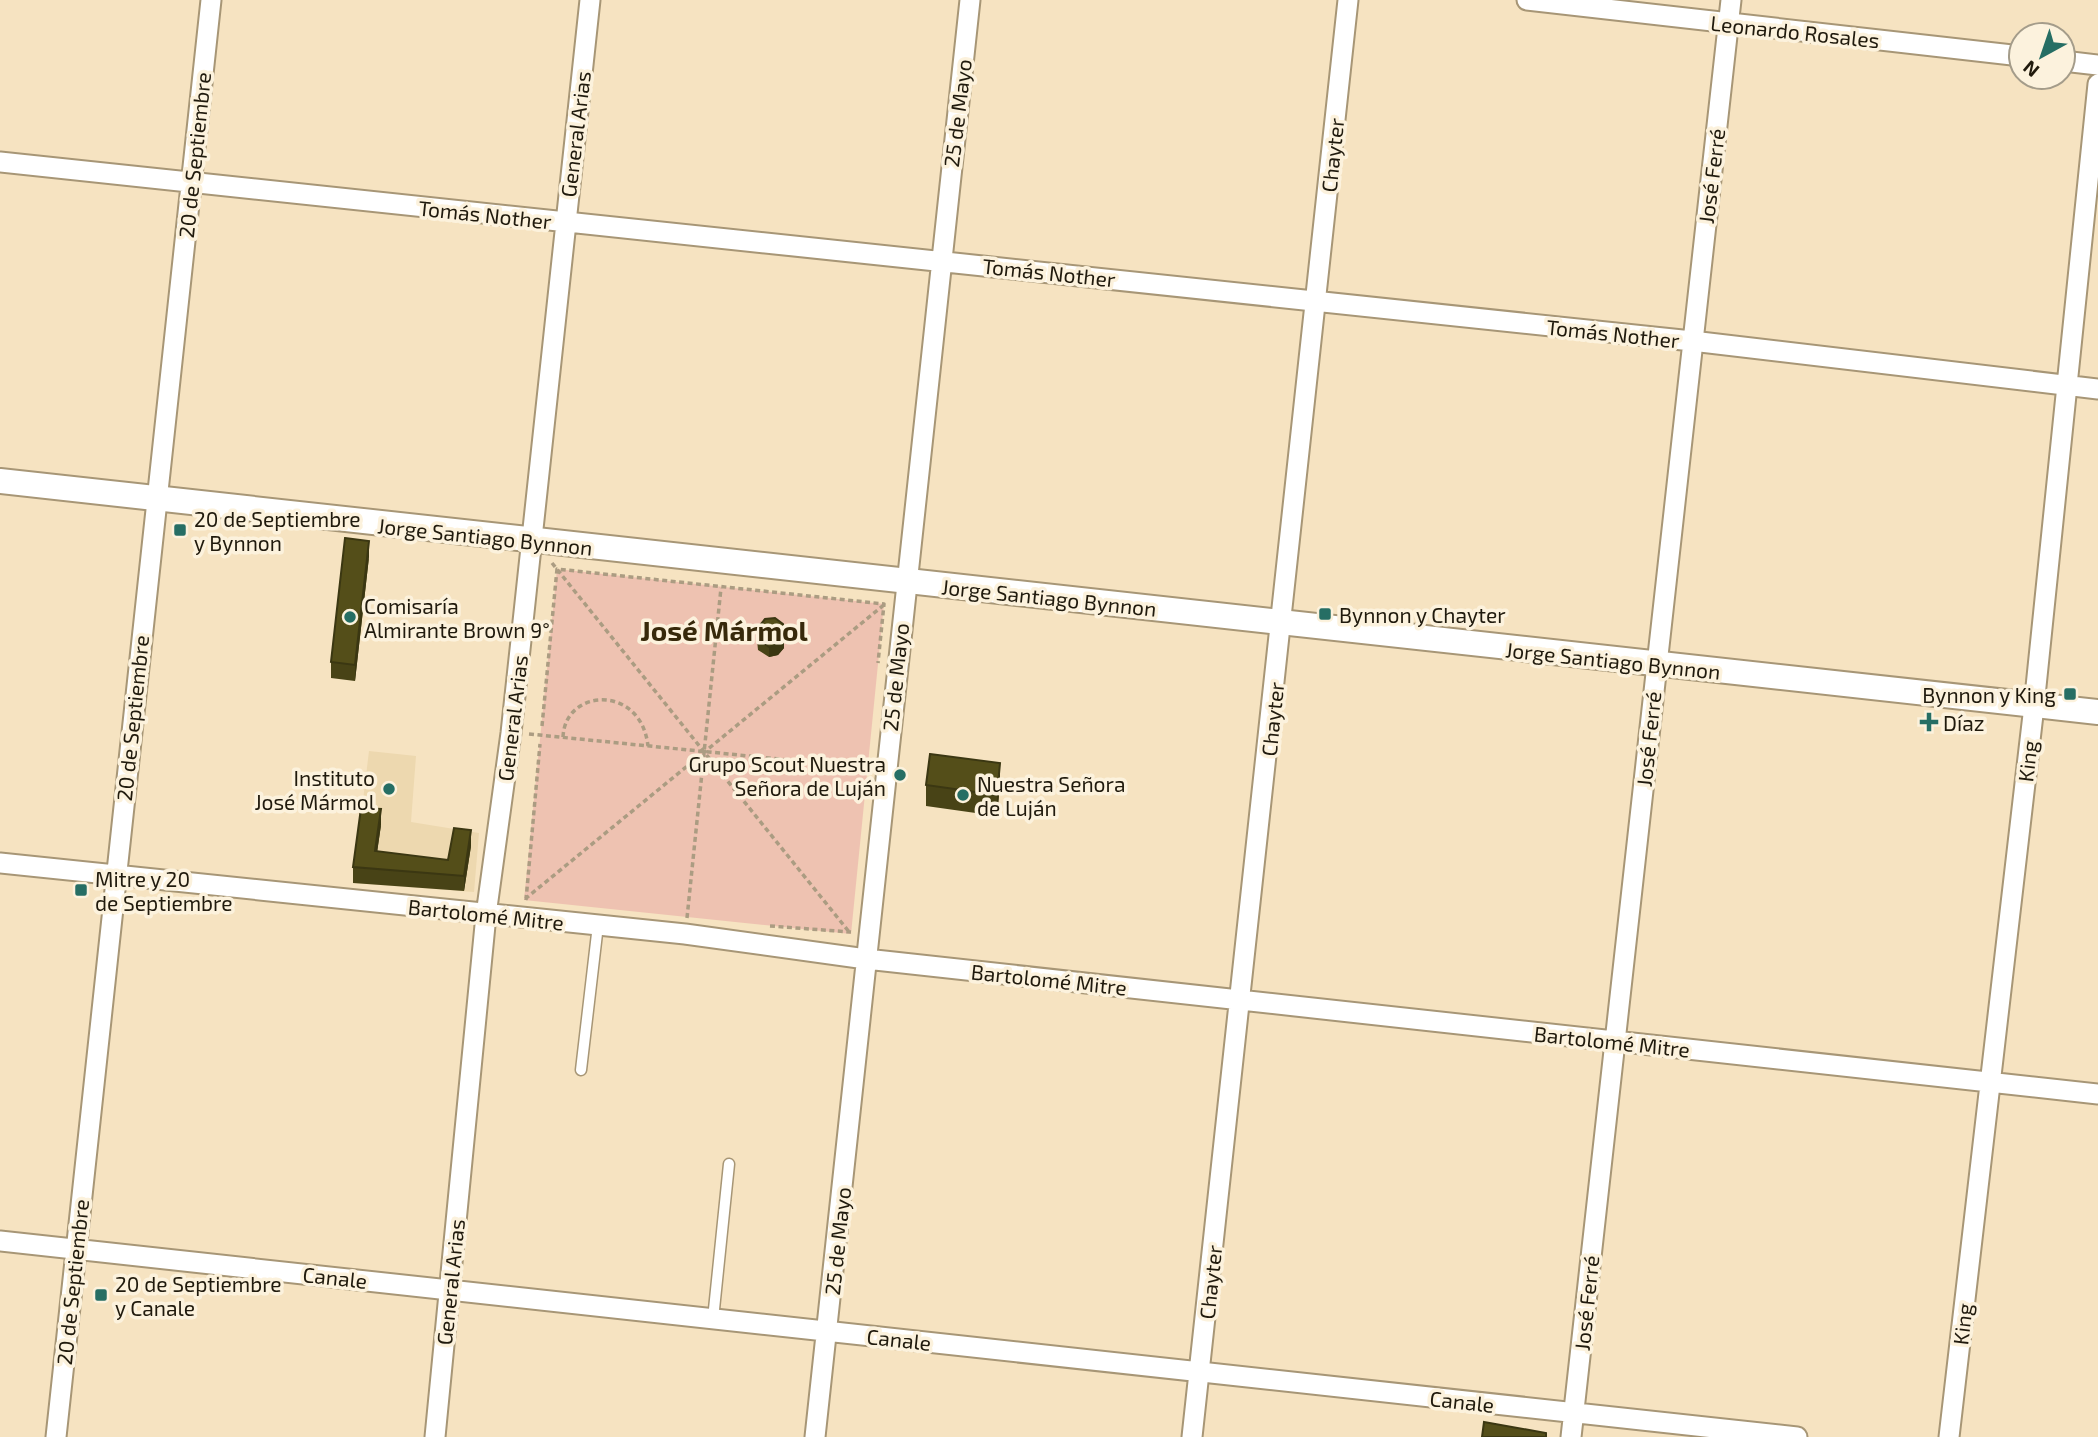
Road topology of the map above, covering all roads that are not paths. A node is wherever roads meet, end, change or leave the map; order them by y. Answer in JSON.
{"nodes":[{"id":1,"x":211,"y":0,"type":"edge"},
{"id":2,"x":590,"y":0,"type":"edge"},
{"id":3,"x":970,"y":0,"type":"edge"},
{"id":4,"x":1348,"y":0,"type":"edge"},
{"id":5,"x":1527,"y":0,"type":"edge"},
{"id":6,"x":1731,"y":0,"type":"edge"},
{"id":7,"x":1729,"y":23,"type":"junction"},
{"id":8,"x":2007,"y":54,"type":"edge"},
{"id":9,"x":2077,"y":63,"type":"edge"},
{"id":10,"x":2098,"y":65,"type":"edge"},
{"id":11,"x":2098,"y":84,"type":"edge"},
{"id":12,"x":0,"y":162,"type":"edge"},
{"id":13,"x":191,"y":185,"type":"junction"},
{"id":14,"x":565,"y":222,"type":"junction"},
{"id":15,"x":940,"y":260,"type":"junction"},
{"id":16,"x":1316,"y":301,"type":"junction"},
{"id":17,"x":1692,"y":341,"type":"junction"},
{"id":18,"x":2066,"y":386,"type":"junction"},
{"id":19,"x":2098,"y":389,"type":"edge"},
{"id":20,"x":0,"y":481,"type":"edge"},
{"id":21,"x":155,"y":499,"type":"junction"},
{"id":22,"x":532,"y":541,"type":"junction"},
{"id":23,"x":905,"y":581,"type":"junction"},
{"id":24,"x":1282,"y":624,"type":"junction"},
{"id":25,"x":1657,"y":664,"type":"junction"},
{"id":26,"x":2034,"y":706,"type":"junction"},
{"id":27,"x":2098,"y":712,"type":"edge"},
{"id":28,"x":0,"y":863,"type":"edge"},
{"id":29,"x":116,"y":873,"type":"junction"},
{"id":30,"x":486,"y":915,"type":"junction"},
{"id":31,"x":598,"y":925,"type":"junction"},
{"id":32,"x":866,"y":959,"type":"junction"},
{"id":33,"x":1242,"y":1000,"type":"junction"},
{"id":34,"x":1615,"y":1042,"type":"junction"},
{"id":35,"x":581,"y":1070,"type":"dead end"},
{"id":36,"x":1990,"y":1082,"type":"junction"},
{"id":37,"x":2098,"y":1094,"type":"edge"},
{"id":38,"x":729,"y":1164,"type":"dead end"},
{"id":39,"x":0,"y":1241,"type":"edge"},
{"id":40,"x":76,"y":1250,"type":"junction"},
{"id":41,"x":450,"y":1289,"type":"junction"},
{"id":42,"x":713,"y":1319,"type":"junction"},
{"id":43,"x":827,"y":1331,"type":"junction"},
{"id":44,"x":1200,"y":1372,"type":"junction"},
{"id":45,"x":1573,"y":1414,"type":"junction"},
{"id":46,"x":56,"y":1437,"type":"edge"},
{"id":47,"x":435,"y":1437,"type":"edge"},
{"id":48,"x":815,"y":1437,"type":"edge"},
{"id":49,"x":1192,"y":1437,"type":"edge"},
{"id":50,"x":1571,"y":1437,"type":"edge"},
{"id":51,"x":1797,"y":1437,"type":"edge"},
{"id":52,"x":1949,"y":1437,"type":"edge"}],
"edges":[{"from":1,"to":13,"type":"street","name":"20 de Septiembre"},
{"from":2,"to":14,"type":"street","name":"General Arias"},
{"from":3,"to":15,"type":"street","name":"25 de Mayo"},
{"from":4,"to":16,"type":"street","name":"Chayter"},
{"from":5,"to":7,"type":"street","name":"Leonardo Rosales"},
{"from":6,"to":7,"type":"street","name":"José Ferré"},
{"from":7,"to":8,"type":"street","name":"Leonardo Rosales"},
{"from":7,"to":17,"type":"street","name":"José Ferré"},
{"from":9,"to":10,"type":"street"},
{"from":11,"to":18,"type":"street","name":"King"},
{"from":12,"to":13,"type":"street","name":"Tomás Nother"},
{"from":13,"to":14,"type":"street","name":"Tomás Nother"},
{"from":13,"to":21,"type":"street","name":"20 de Septiembre"},
{"from":14,"to":15,"type":"street","name":"Tomás Nother"},
{"from":14,"to":22,"type":"street","name":"General Arias"},
{"from":15,"to":16,"type":"street","name":"Tomás Nother"},
{"from":15,"to":23,"type":"street","name":"25 de Mayo"},
{"from":16,"to":17,"type":"street","name":"Tomás Nother"},
{"from":16,"to":24,"type":"street","name":"Chayter"},
{"from":17,"to":18,"type":"street","name":"Tomás Nother"},
{"from":17,"to":25,"type":"street","name":"José Ferré"},
{"from":18,"to":19,"type":"street","name":"Tomás Nother"},
{"from":18,"to":26,"type":"street","name":"King"},
{"from":20,"to":21,"type":"street","name":"Jorge Santiago Bynnon"},
{"from":21,"to":22,"type":"street","name":"Jorge Santiago Bynnon"},
{"from":21,"to":29,"type":"street","name":"20 de Septiembre"},
{"from":22,"to":23,"type":"street","name":"Jorge Santiago Bynnon"},
{"from":22,"to":30,"type":"street","name":"General Arias"},
{"from":23,"to":24,"type":"street","name":"Jorge Santiago Bynnon"},
{"from":23,"to":32,"type":"street","name":"25 de Mayo"},
{"from":24,"to":25,"type":"street","name":"Jorge Santiago Bynnon"},
{"from":24,"to":33,"type":"street","name":"Chayter"},
{"from":25,"to":26,"type":"street","name":"Jorge Santiago Bynnon"},
{"from":25,"to":34,"type":"street","name":"José Ferré"},
{"from":26,"to":27,"type":"street","name":"Jorge Santiago Bynnon"},
{"from":26,"to":36,"type":"street","name":"King"},
{"from":28,"to":29,"type":"street","name":"Bartolomé Mitre"},
{"from":29,"to":30,"type":"street","name":"Bartolomé Mitre"},
{"from":29,"to":40,"type":"street","name":"20 de Septiembre"},
{"from":30,"to":31,"type":"street","name":"Bartolomé Mitre"},
{"from":30,"to":41,"type":"street","name":"General Arias"},
{"from":31,"to":32,"type":"street","name":"Bartolomé Mitre"},
{"from":31,"to":35,"type":"lane"},
{"from":32,"to":33,"type":"street","name":"Bartolomé Mitre"},
{"from":32,"to":43,"type":"street","name":"25 de Mayo"},
{"from":33,"to":34,"type":"street","name":"Bartolomé Mitre"},
{"from":33,"to":44,"type":"street","name":"Chayter"},
{"from":34,"to":36,"type":"street","name":"Bartolomé Mitre"},
{"from":34,"to":45,"type":"street","name":"José Ferré"},
{"from":36,"to":37,"type":"street","name":"Bartolomé Mitre"},
{"from":36,"to":52,"type":"street","name":"King"},
{"from":38,"to":42,"type":"lane"},
{"from":39,"to":40,"type":"street","name":"Canale"},
{"from":40,"to":41,"type":"street","name":"Canale"},
{"from":40,"to":46,"type":"street","name":"20 de Septiembre"},
{"from":41,"to":42,"type":"street","name":"Canale"},
{"from":41,"to":47,"type":"street","name":"General Arias"},
{"from":42,"to":43,"type":"street","name":"Canale"},
{"from":43,"to":44,"type":"street","name":"Canale"},
{"from":43,"to":48,"type":"street","name":"25 de Mayo"},
{"from":44,"to":45,"type":"street","name":"Canale"},
{"from":44,"to":49,"type":"street","name":"Chayter"},
{"from":45,"to":50,"type":"street","name":"José Ferré"},
{"from":45,"to":51,"type":"street","name":"Canale"}]}
